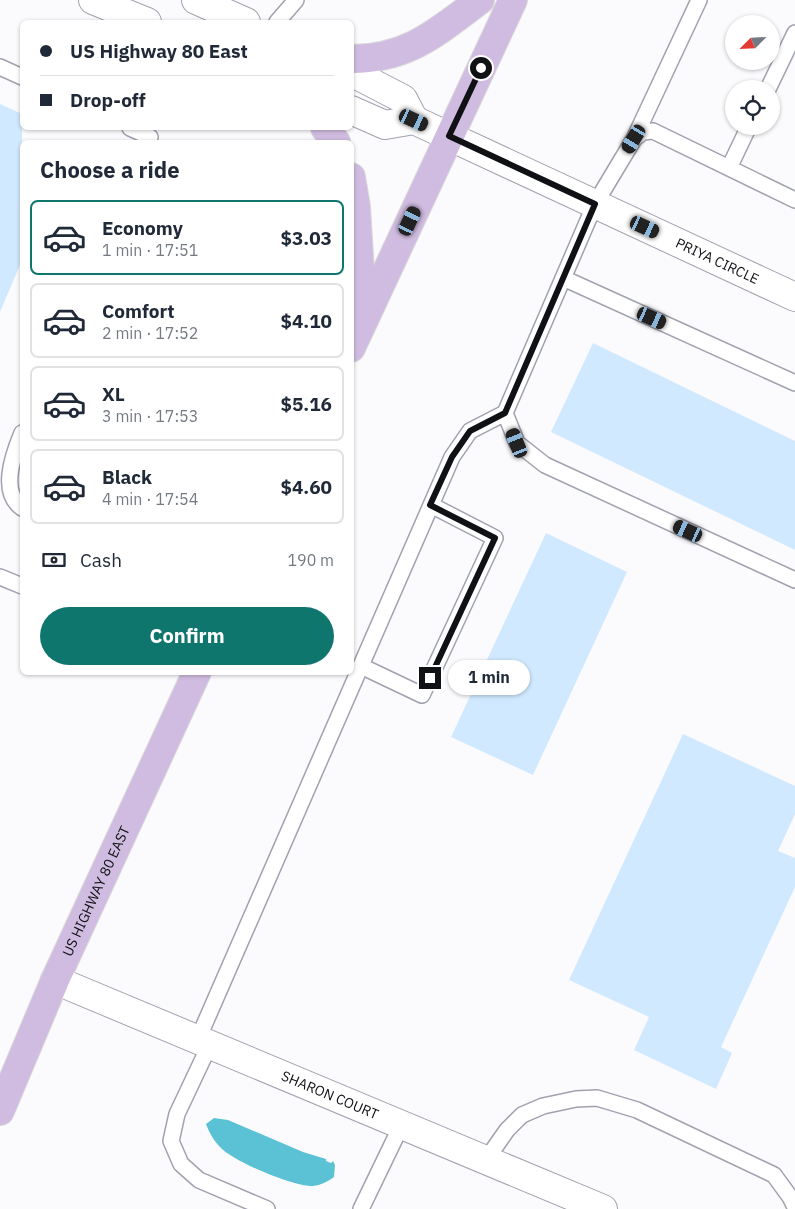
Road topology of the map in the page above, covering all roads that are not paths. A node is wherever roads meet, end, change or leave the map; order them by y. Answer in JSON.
{"nodes":[{"id":1,"x":93,"y":0,"type":"edge"},
{"id":2,"x":196,"y":0,"type":"edge"},
{"id":3,"x":296,"y":0,"type":"edge"},
{"id":4,"x":480,"y":0,"type":"edge"},
{"id":5,"x":513,"y":0,"type":"edge"},
{"id":6,"x":699,"y":0,"type":"edge"},
{"id":7,"x":142,"y":20,"type":"edge"},
{"id":8,"x":241,"y":20,"type":"edge"},
{"id":9,"x":279,"y":20,"type":"edge"},
{"id":10,"x":795,"y":33,"type":"edge"},
{"id":11,"x":354,"y":59,"type":"edge"},
{"id":12,"x":0,"y":66,"type":"edge"},
{"id":13,"x":354,"y":74,"type":"edge"},
{"id":14,"x":20,"y":76,"type":"edge"},
{"id":15,"x":772,"y":80,"type":"edge"},
{"id":16,"x":354,"y":111,"type":"edge"},
{"id":17,"x":414,"y":120,"type":"junction"},
{"id":18,"x":134,"y":130,"type":"edge"},
{"id":19,"x":327,"y":130,"type":"edge"},
{"id":20,"x":745,"y":135,"type":"edge"},
{"id":21,"x":449,"y":136,"type":"junction"},
{"id":22,"x":634,"y":139,"type":"junction"},
{"id":23,"x":149,"y":140,"type":"edge"},
{"id":24,"x":334,"y":140,"type":"edge"},
{"id":25,"x":729,"y":168,"type":"junction"},
{"id":26,"x":354,"y":195,"type":"edge"},
{"id":27,"x":795,"y":200,"type":"edge"},
{"id":28,"x":595,"y":204,"type":"junction"},
{"id":29,"x":562,"y":278,"type":"junction"},
{"id":30,"x":795,"y":296,"type":"edge"},
{"id":31,"x":363,"y":323,"type":"junction"},
{"id":32,"x":354,"y":342,"type":"edge"},
{"id":33,"x":795,"y":383,"type":"edge"},
{"id":34,"x":505,"y":413,"type":"junction"},
{"id":35,"x":20,"y":438,"type":"edge"},
{"id":36,"x":430,"y":505,"type":"junction"},
{"id":37,"x":20,"y":507,"type":"edge"},
{"id":38,"x":0,"y":577,"type":"edge"},
{"id":39,"x":795,"y":580,"type":"edge"},
{"id":40,"x":20,"y":585,"type":"edge"},
{"id":41,"x":361,"y":666,"type":"junction"},
{"id":42,"x":195,"y":675,"type":"edge"},
{"id":43,"x":55,"y":980,"type":"junction"},
{"id":44,"x":204,"y":1041,"type":"junction"},
{"id":45,"x":0,"y":1111,"type":"edge"},
{"id":46,"x":402,"y":1124,"type":"junction"},
{"id":47,"x":486,"y":1160,"type":"junction"},
{"id":48,"x":795,"y":1207,"type":"edge"},
{"id":49,"x":267,"y":1209,"type":"edge"},
{"id":50,"x":361,"y":1209,"type":"edge"},
{"id":51,"x":604,"y":1209,"type":"edge"}],
"edges":[{"from":1,"to":7,"type":"street"},
{"from":2,"to":8,"type":"street"},
{"from":3,"to":9,"type":"lane"},
{"from":4,"to":11,"type":"main road"},
{"from":5,"to":21,"type":"main road"},
{"from":6,"to":22,"type":"lane"},
{"from":10,"to":15,"type":"lane"},
{"from":12,"to":14,"type":"lane"},
{"from":13,"to":17,"type":"street"},
{"from":16,"to":17,"type":"street"},
{"from":17,"to":21,"type":"street","name":"PRIYA CIRCLE"},
{"from":18,"to":23,"type":"lane"},
{"from":19,"to":24,"type":"main road"},
{"from":20,"to":25,"type":"lane"},
{"from":21,"to":28,"type":"street","name":"PRIYA CIRCLE"},
{"from":21,"to":31,"type":"main road"},
{"from":22,"to":25,"type":"lane"},
{"from":22,"to":28,"type":"lane"},
{"from":25,"to":27,"type":"lane"},
{"from":26,"to":31,"type":"main road"},
{"from":28,"to":29,"type":"lane"},
{"from":28,"to":30,"type":"street","name":"PRIYA CIRCLE"},
{"from":29,"to":33,"type":"lane"},
{"from":29,"to":34,"type":"lane"},
{"from":31,"to":32,"type":"main road"},
{"from":34,"to":36,"type":"lane"},
{"from":34,"to":39,"type":"lane"},
{"from":35,"to":37,"type":"lane"},
{"from":36,"to":41,"type":"lane"},
{"from":36,"to":41,"type":"lane"},
{"from":38,"to":40,"type":"lane"},
{"from":41,"to":44,"type":"lane"},
{"from":42,"to":43,"type":"main road","name":"US HIGHWAY 80 EAST"},
{"from":43,"to":44,"type":"street","name":"SHARON COURT"},
{"from":43,"to":45,"type":"main road","name":"US HIGHWAY 80 EAST"},
{"from":44,"to":46,"type":"street","name":"SHARON COURT"},
{"from":44,"to":49,"type":"lane"},
{"from":46,"to":47,"type":"street","name":"SHARON COURT"},
{"from":46,"to":50,"type":"lane"},
{"from":47,"to":48,"type":"lane"},
{"from":47,"to":51,"type":"street","name":"SHARON COURT"}]}
